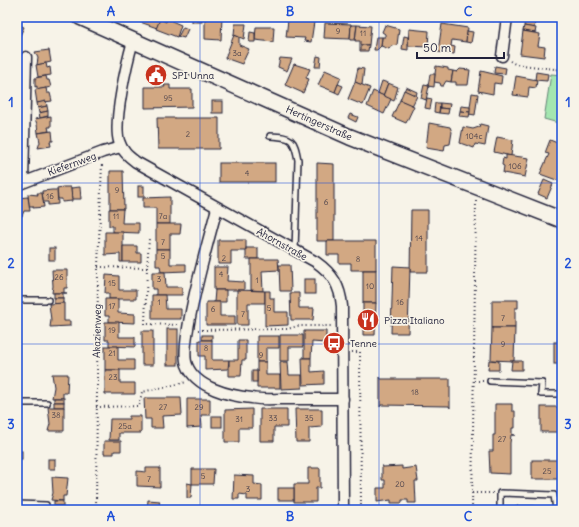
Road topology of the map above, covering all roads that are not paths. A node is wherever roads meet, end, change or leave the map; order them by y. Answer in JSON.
{"nodes":[{"id":1,"x":80,"y":17,"type":"edge"},
{"id":2,"x":507,"y":20,"type":"edge"},
{"id":3,"x":133,"y":41,"type":"junction"},
{"id":4,"x":502,"y":56,"type":"road end"},
{"id":5,"x":26,"y":57,"type":"dead end"},
{"id":6,"x":270,"y":136,"type":"dead end"},
{"id":7,"x":121,"y":147,"type":"junction"},
{"id":8,"x":20,"y":184,"type":"edge"},
{"id":9,"x":217,"y":208,"type":"junction"},
{"id":10,"x":562,"y":220,"type":"edge"},
{"id":11,"x":295,"y":251,"type":"junction"},
{"id":12,"x":17,"y":300,"type":"edge"},
{"id":13,"x":48,"y":300,"type":"dead end"},
{"id":14,"x":490,"y":381,"type":"dead end"},
{"id":15,"x":562,"y":394,"type":"edge"},
{"id":16,"x":343,"y":398,"type":"junction"},
{"id":17,"x":17,"y":403,"type":"edge"},
{"id":18,"x":47,"y":403,"type":"dead end"},
{"id":19,"x":17,"y":504,"type":"edge"},
{"id":20,"x":46,"y":504,"type":"dead end"},
{"id":21,"x":343,"y":510,"type":"edge"},
{"id":22,"x":500,"y":510,"type":"edge"},
{"id":23,"x":556,"y":510,"type":"edge"}],
"edges":[{"from":1,"to":3,"type":"street","name":"Hertingerstraße"},
{"from":2,"to":4,"type":"street"},
{"from":3,"to":7,"type":"street"},
{"from":3,"to":10,"type":"street","name":"Hertingerstraße"},
{"from":5,"to":8,"type":"street","name":"Kiefernweg"},
{"from":6,"to":11,"type":"lane"},
{"from":7,"to":8,"type":"street","name":"Kiefernweg"},
{"from":7,"to":9,"type":"street","name":"Ahornstraße"},
{"from":9,"to":11,"type":"street","name":"Ahornstraße"},
{"from":9,"to":16,"type":"street"},
{"from":11,"to":16,"type":"street","name":"Ahornstraße"},
{"from":12,"to":13,"type":"lane"},
{"from":14,"to":15,"type":"lane"},
{"from":16,"to":21,"type":"street","name":"Ahornstraße"},
{"from":17,"to":18,"type":"lane"},
{"from":19,"to":20,"type":"lane"},
{"from":22,"to":23,"type":"lane"}]}
